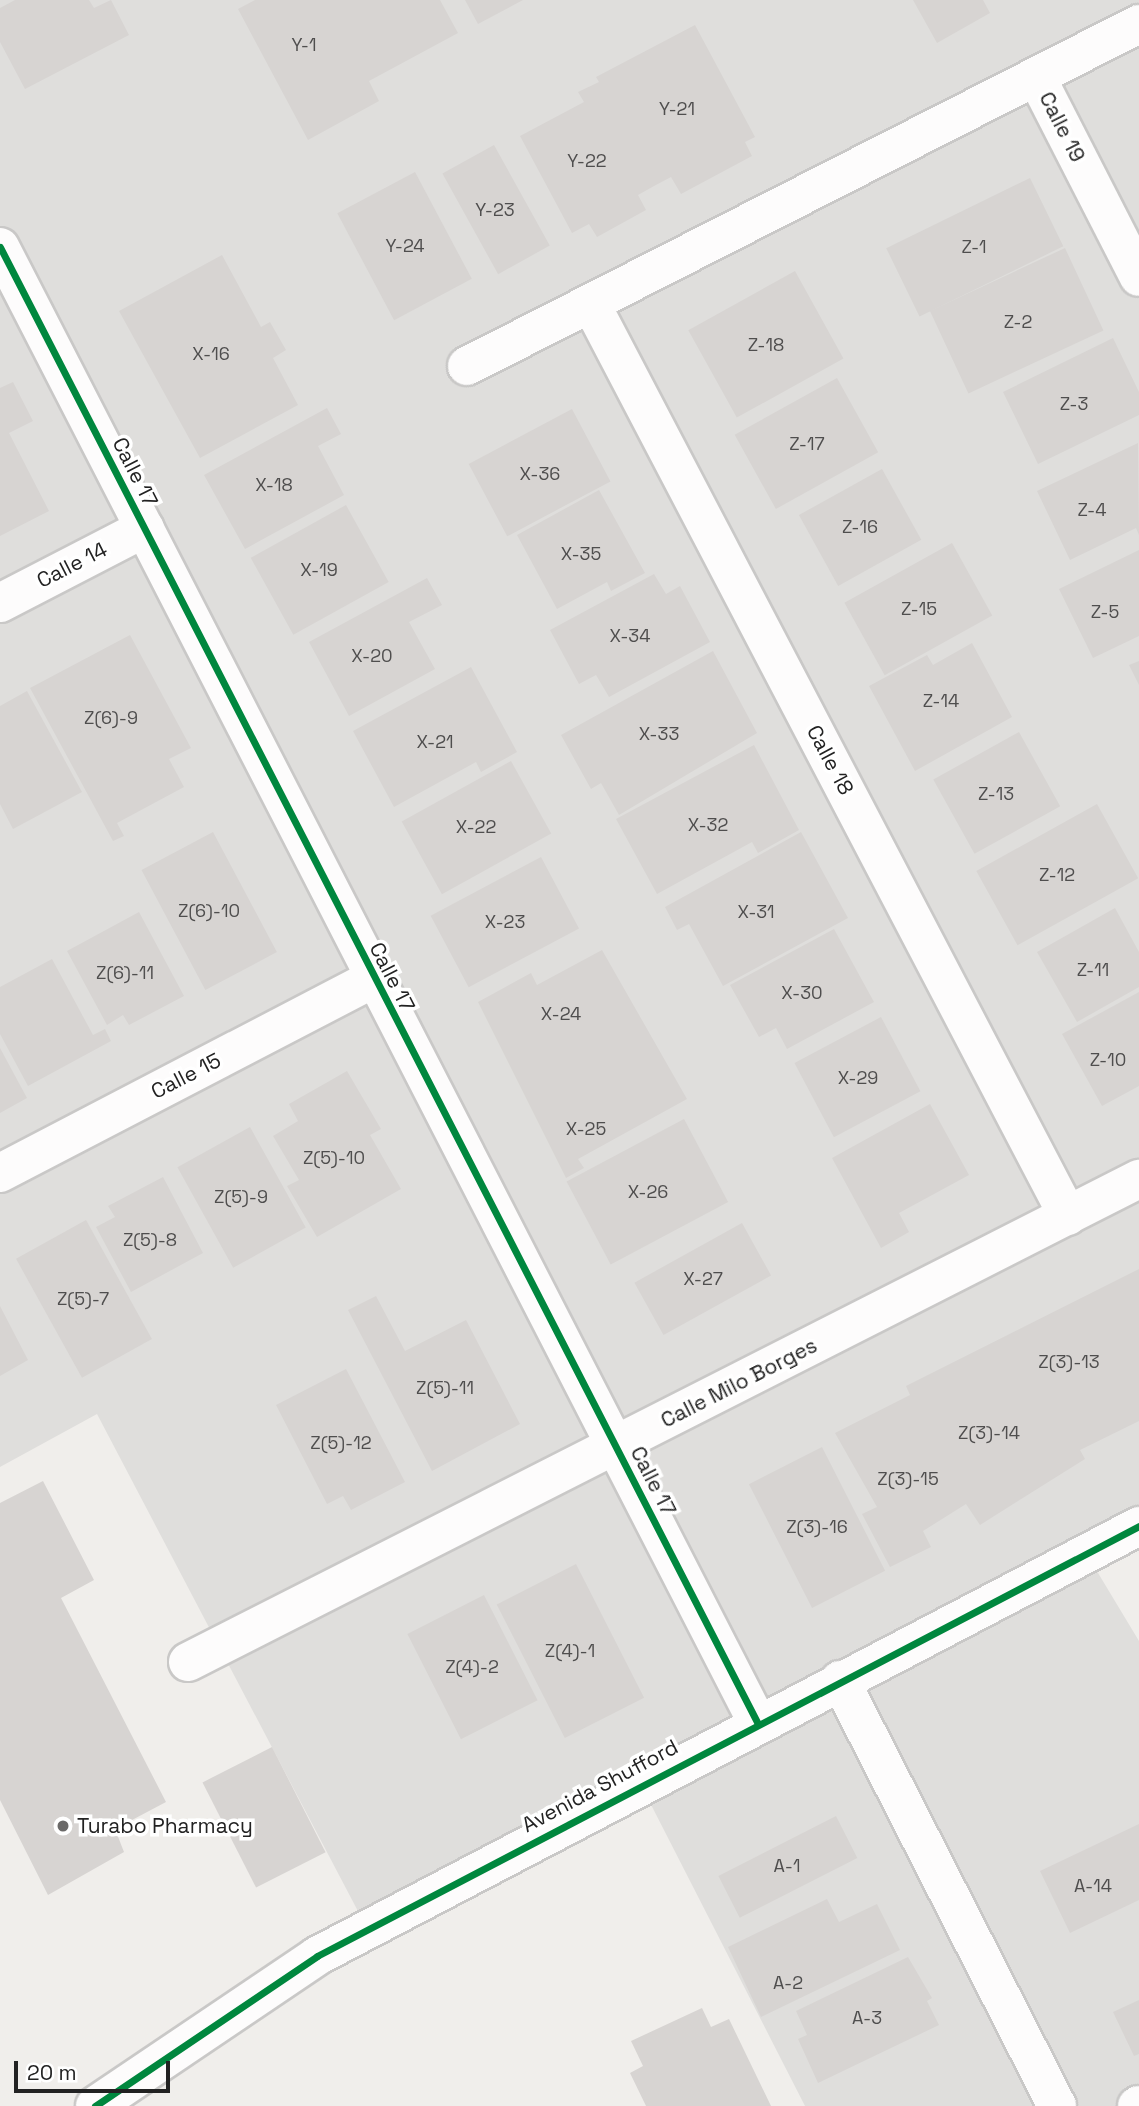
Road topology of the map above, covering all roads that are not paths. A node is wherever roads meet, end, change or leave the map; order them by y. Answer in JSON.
{"nodes":[{"id":1,"x":1139,"y":24,"type":"edge"},
{"id":2,"x":1038,"y":80,"type":"junction"},
{"id":3,"x":0,"y":247,"type":"edge"},
{"id":4,"x":1139,"y":276,"type":"edge"},
{"id":5,"x":591,"y":304,"type":"junction"},
{"id":6,"x":467,"y":366,"type":"dead end"},
{"id":7,"x":145,"y":528,"type":"junction"},
{"id":8,"x":0,"y":603,"type":"edge"},
{"id":9,"x":373,"y":979,"type":"junction"},
{"id":10,"x":0,"y":1173,"type":"edge"},
{"id":11,"x":1139,"y":1179,"type":"edge"},
{"id":12,"x":1068,"y":1216,"type":"junction"},
{"id":13,"x":615,"y":1446,"type":"junction"},
{"id":14,"x":1139,"y":1526,"type":"edge"},
{"id":15,"x":188,"y":1661,"type":"dead end"},
{"id":16,"x":840,"y":1679,"type":"junction"},
{"id":17,"x":757,"y":1722,"type":"junction"},
{"id":18,"x":95,"y":2106,"type":"edge"},
{"id":19,"x":1057,"y":2106,"type":"edge"}],
"edges":[{"from":1,"to":2,"type":"street","name":"Calle 19"},
{"from":2,"to":4,"type":"street","name":"Calle 19"},
{"from":2,"to":5,"type":"street"},
{"from":3,"to":7,"type":"street","name":"Calle 17"},
{"from":5,"to":6,"type":"street"},
{"from":5,"to":12,"type":"street","name":"Calle 18"},
{"from":7,"to":8,"type":"street","name":"Calle 14"},
{"from":7,"to":9,"type":"street","name":"Calle 17"},
{"from":9,"to":10,"type":"street","name":"Calle 15"},
{"from":9,"to":13,"type":"street","name":"Calle 17"},
{"from":11,"to":12,"type":"street","name":"Calle Milo Borges"},
{"from":12,"to":13,"type":"street","name":"Calle Milo Borges"},
{"from":13,"to":15,"type":"street","name":"Calle Milo Borges"},
{"from":13,"to":17,"type":"street","name":"Calle 17"},
{"from":14,"to":16,"type":"street","name":"Avenida Shufford"},
{"from":16,"to":17,"type":"street","name":"Avenida Shufford"},
{"from":16,"to":19,"type":"street"},
{"from":17,"to":18,"type":"street","name":"Avenida Shufford"}]}
